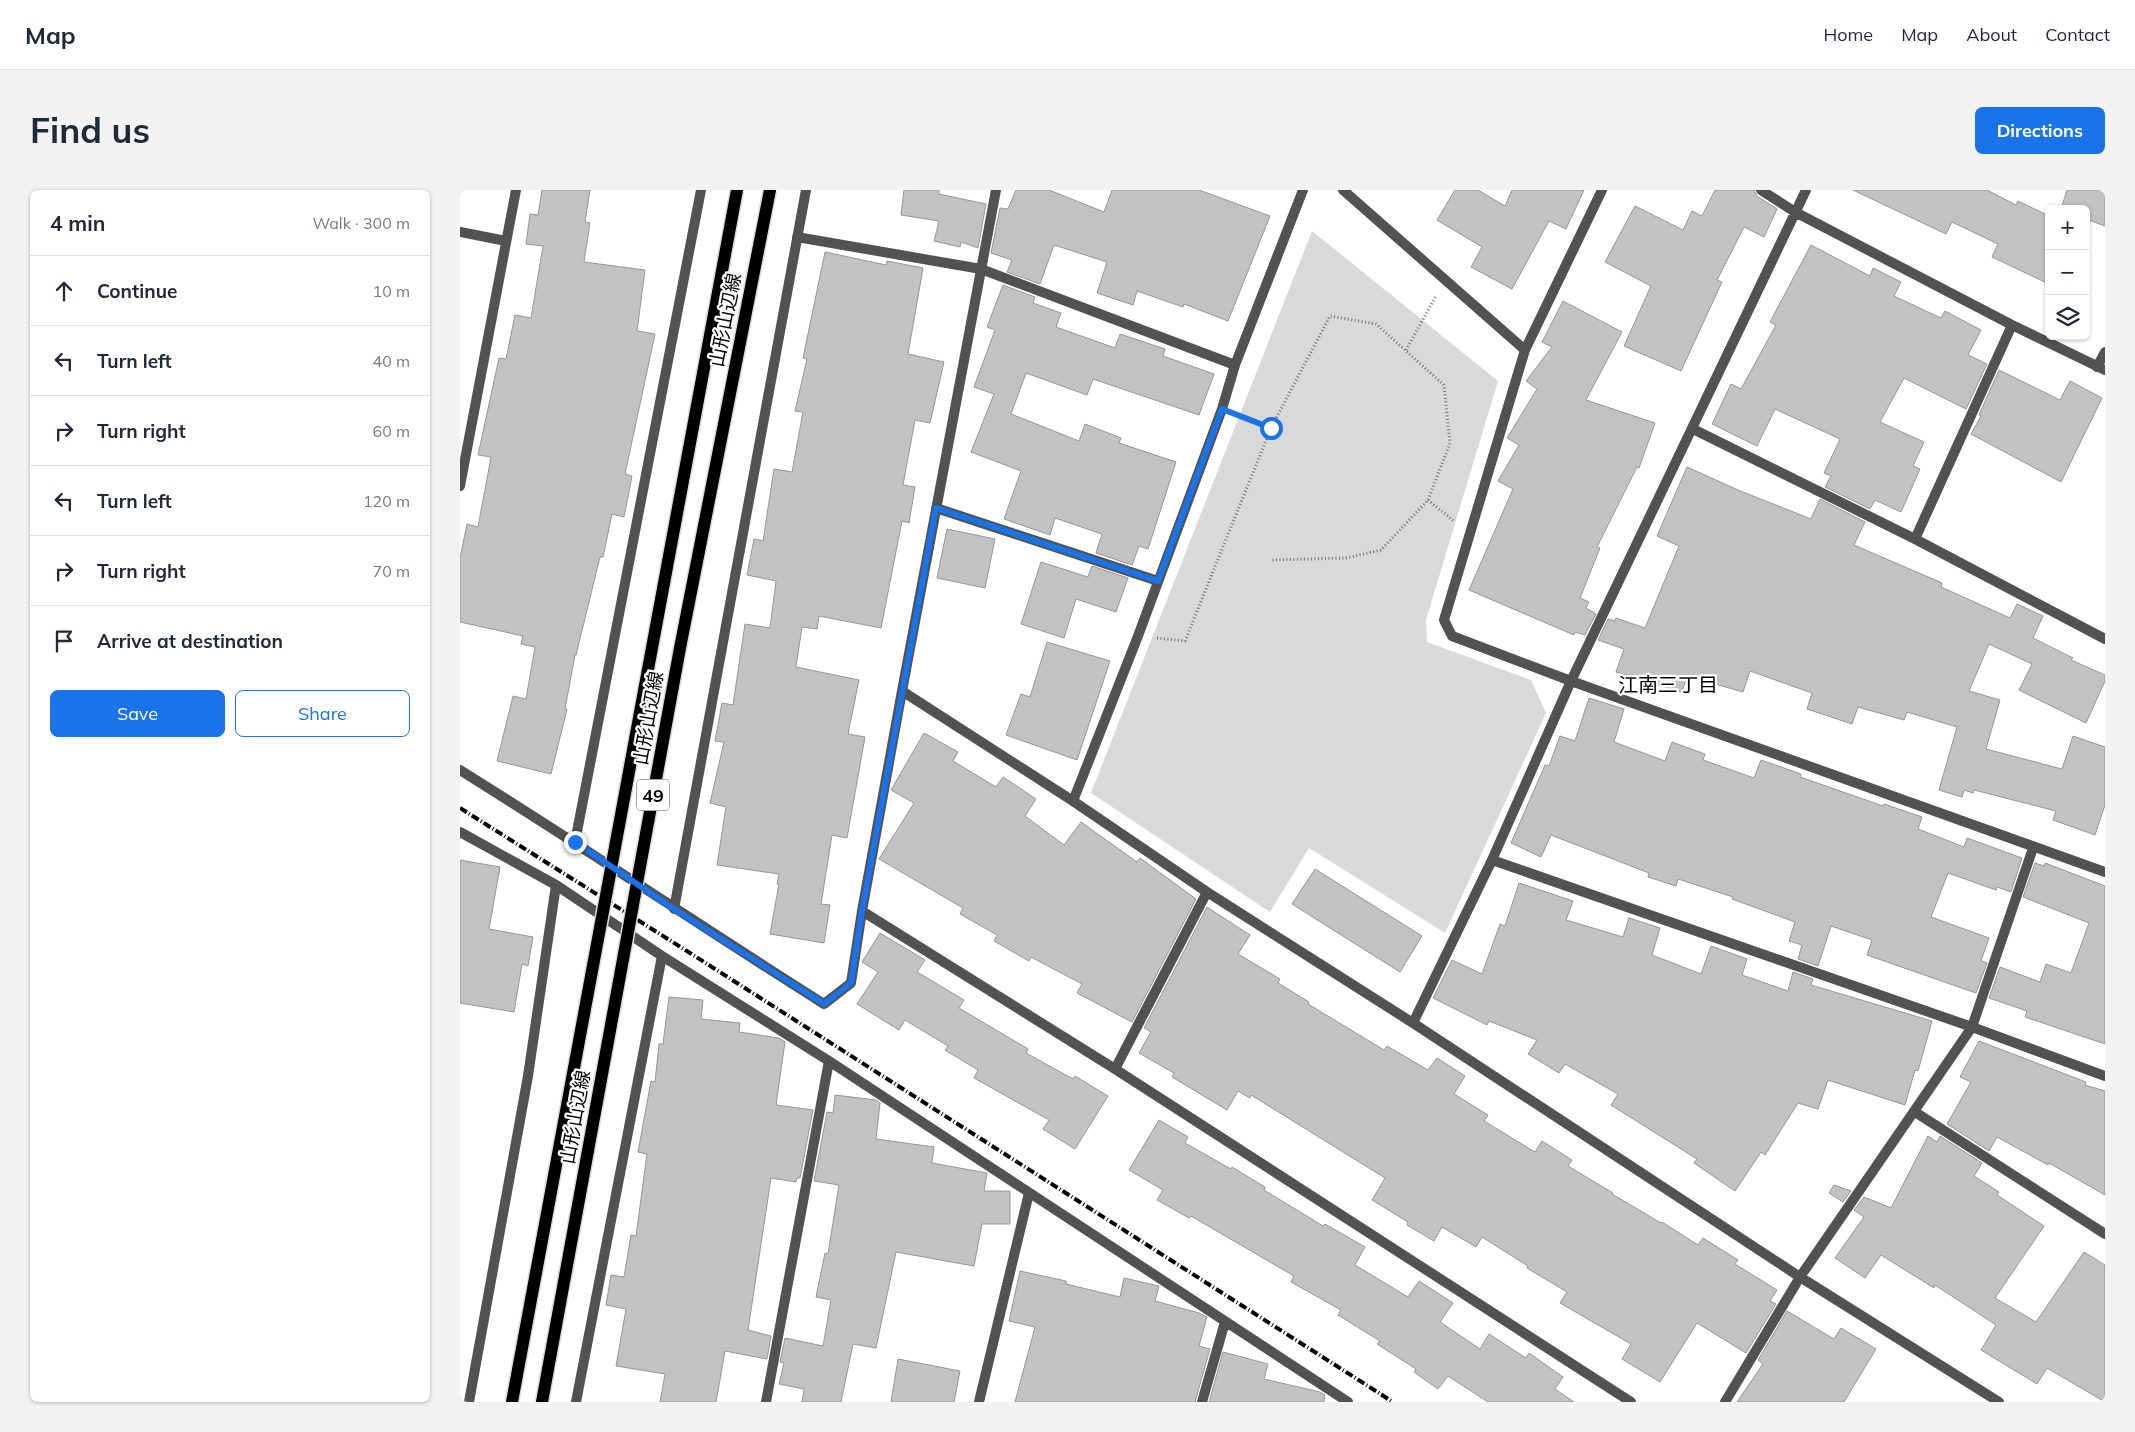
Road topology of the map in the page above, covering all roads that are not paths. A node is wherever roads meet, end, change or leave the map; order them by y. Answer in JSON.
{"nodes":[{"id":1,"x":516,"y":190,"type":"edge"},
{"id":2,"x":701,"y":190,"type":"edge"},
{"id":3,"x":737,"y":190,"type":"edge"},
{"id":4,"x":770,"y":190,"type":"edge"},
{"id":5,"x":806,"y":190,"type":"edge"},
{"id":6,"x":996,"y":190,"type":"edge"},
{"id":7,"x":1303,"y":190,"type":"edge"},
{"id":8,"x":1343,"y":190,"type":"edge"},
{"id":9,"x":1602,"y":190,"type":"edge"},
{"id":10,"x":1762,"y":190,"type":"edge"},
{"id":11,"x":1806,"y":190,"type":"edge"},
{"id":12,"x":1795,"y":212,"type":"junction"},
{"id":13,"x":460,"y":232,"type":"edge"},
{"id":14,"x":797,"y":237,"type":"junction"},
{"id":15,"x":506,"y":241,"type":"junction"},
{"id":16,"x":981,"y":269,"type":"junction"},
{"id":17,"x":2012,"y":325,"type":"junction"},
{"id":18,"x":1525,"y":350,"type":"junction"},
{"id":19,"x":2105,"y":352,"type":"edge"},
{"id":20,"x":1235,"y":365,"type":"junction"},
{"id":21,"x":2101,"y":369,"type":"edge"},
{"id":22,"x":1693,"y":429,"type":"junction"},
{"id":23,"x":460,"y":486,"type":"edge"},
{"id":24,"x":936,"y":508,"type":"junction"},
{"id":25,"x":1915,"y":539,"type":"junction"},
{"id":26,"x":1158,"y":581,"type":"junction"},
{"id":27,"x":2105,"y":639,"type":"edge"},
{"id":28,"x":1571,"y":681,"type":"junction"},
{"id":29,"x":902,"y":691,"type":"junction"},
{"id":30,"x":460,"y":770,"type":"edge"},
{"id":31,"x":1073,"y":801,"type":"junction"},
{"id":32,"x":460,"y":832,"type":"edge"},
{"id":33,"x":575,"y":842,"type":"junction"},
{"id":34,"x":2033,"y":848,"type":"junction"},
{"id":35,"x":1492,"y":860,"type":"junction"},
{"id":36,"x":2105,"y":872,"type":"edge"},
{"id":37,"x":556,"y":885,"type":"junction"},
{"id":38,"x":1207,"y":892,"type":"junction"},
{"id":39,"x":674,"y":909,"type":"junction"},
{"id":40,"x":862,"y":911,"type":"junction"},
{"id":41,"x":662,"y":956,"type":"junction"},
{"id":42,"x":1413,"y":1022,"type":"junction"},
{"id":43,"x":1972,"y":1027,"type":"junction"},
{"id":44,"x":829,"y":1061,"type":"junction"},
{"id":45,"x":1115,"y":1069,"type":"junction"},
{"id":46,"x":2105,"y":1076,"type":"edge"},
{"id":47,"x":1915,"y":1112,"type":"junction"},
{"id":48,"x":1029,"y":1193,"type":"junction"},
{"id":49,"x":2105,"y":1234,"type":"edge"},
{"id":50,"x":1800,"y":1277,"type":"junction"},
{"id":51,"x":1225,"y":1322,"type":"junction"},
{"id":52,"x":469,"y":1402,"type":"edge"},
{"id":53,"x":512,"y":1402,"type":"edge"},
{"id":54,"x":542,"y":1402,"type":"edge"},
{"id":55,"x":576,"y":1402,"type":"edge"},
{"id":56,"x":766,"y":1402,"type":"edge"},
{"id":57,"x":979,"y":1402,"type":"edge"},
{"id":58,"x":1202,"y":1402,"type":"edge"},
{"id":59,"x":1348,"y":1402,"type":"edge"},
{"id":60,"x":1631,"y":1402,"type":"edge"},
{"id":61,"x":1725,"y":1402,"type":"edge"},
{"id":62,"x":1999,"y":1402,"type":"edge"}],
"edges":[{"from":1,"to":15,"type":"lane"},
{"from":2,"to":33,"type":"lane"},
{"from":3,"to":53,"type":"main road","name":"山形山辺線","number":"49","bridge":true},
{"from":4,"to":54,"type":"main road","name":"山形山辺線","number":"49","bridge":true},
{"from":5,"to":14,"type":"lane"},
{"from":6,"to":16,"type":"lane"},
{"from":7,"to":20,"type":"lane"},
{"from":8,"to":18,"type":"lane"},
{"from":9,"to":18,"type":"lane"},
{"from":10,"to":12,"type":"lane"},
{"from":11,"to":12,"type":"lane"},
{"from":12,"to":17,"type":"lane"},
{"from":12,"to":22,"type":"lane"},
{"from":13,"to":15,"type":"lane"},
{"from":14,"to":16,"type":"lane"},
{"from":14,"to":39,"type":"lane"},
{"from":15,"to":23,"type":"lane"},
{"from":16,"to":20,"type":"lane"},
{"from":16,"to":24,"type":"lane"},
{"from":17,"to":21,"type":"lane"},
{"from":17,"to":25,"type":"lane"},
{"from":18,"to":28,"type":"lane"},
{"from":19,"to":21,"type":"lane"},
{"from":20,"to":26,"type":"lane"},
{"from":22,"to":25,"type":"lane"},
{"from":22,"to":28,"type":"lane"},
{"from":24,"to":26,"type":"lane"},
{"from":24,"to":29,"type":"lane"},
{"from":25,"to":27,"type":"lane"},
{"from":26,"to":31,"type":"lane"},
{"from":28,"to":34,"type":"lane"},
{"from":28,"to":35,"type":"lane"},
{"from":29,"to":31,"type":"lane"},
{"from":29,"to":40,"type":"lane"},
{"from":30,"to":33,"type":"lane"},
{"from":31,"to":38,"type":"lane"},
{"from":32,"to":37,"type":"lane"},
{"from":33,"to":39,"type":"lane"},
{"from":34,"to":36,"type":"lane"},
{"from":34,"to":43,"type":"lane"},
{"from":35,"to":42,"type":"lane"},
{"from":35,"to":43,"type":"lane"},
{"from":37,"to":41,"type":"lane"},
{"from":37,"to":52,"type":"lane"},
{"from":38,"to":42,"type":"lane"},
{"from":38,"to":45,"type":"lane"},
{"from":39,"to":40,"type":"lane"},
{"from":40,"to":45,"type":"lane"},
{"from":41,"to":44,"type":"lane"},
{"from":41,"to":55,"type":"lane"},
{"from":42,"to":50,"type":"lane"},
{"from":43,"to":46,"type":"lane"},
{"from":43,"to":47,"type":"lane"},
{"from":44,"to":48,"type":"lane"},
{"from":44,"to":56,"type":"lane"},
{"from":45,"to":60,"type":"lane"},
{"from":47,"to":49,"type":"lane"},
{"from":47,"to":50,"type":"lane"},
{"from":48,"to":51,"type":"lane"},
{"from":48,"to":57,"type":"lane"},
{"from":50,"to":61,"type":"lane"},
{"from":50,"to":62,"type":"lane"},
{"from":51,"to":58,"type":"lane"},
{"from":51,"to":59,"type":"lane"}]}
